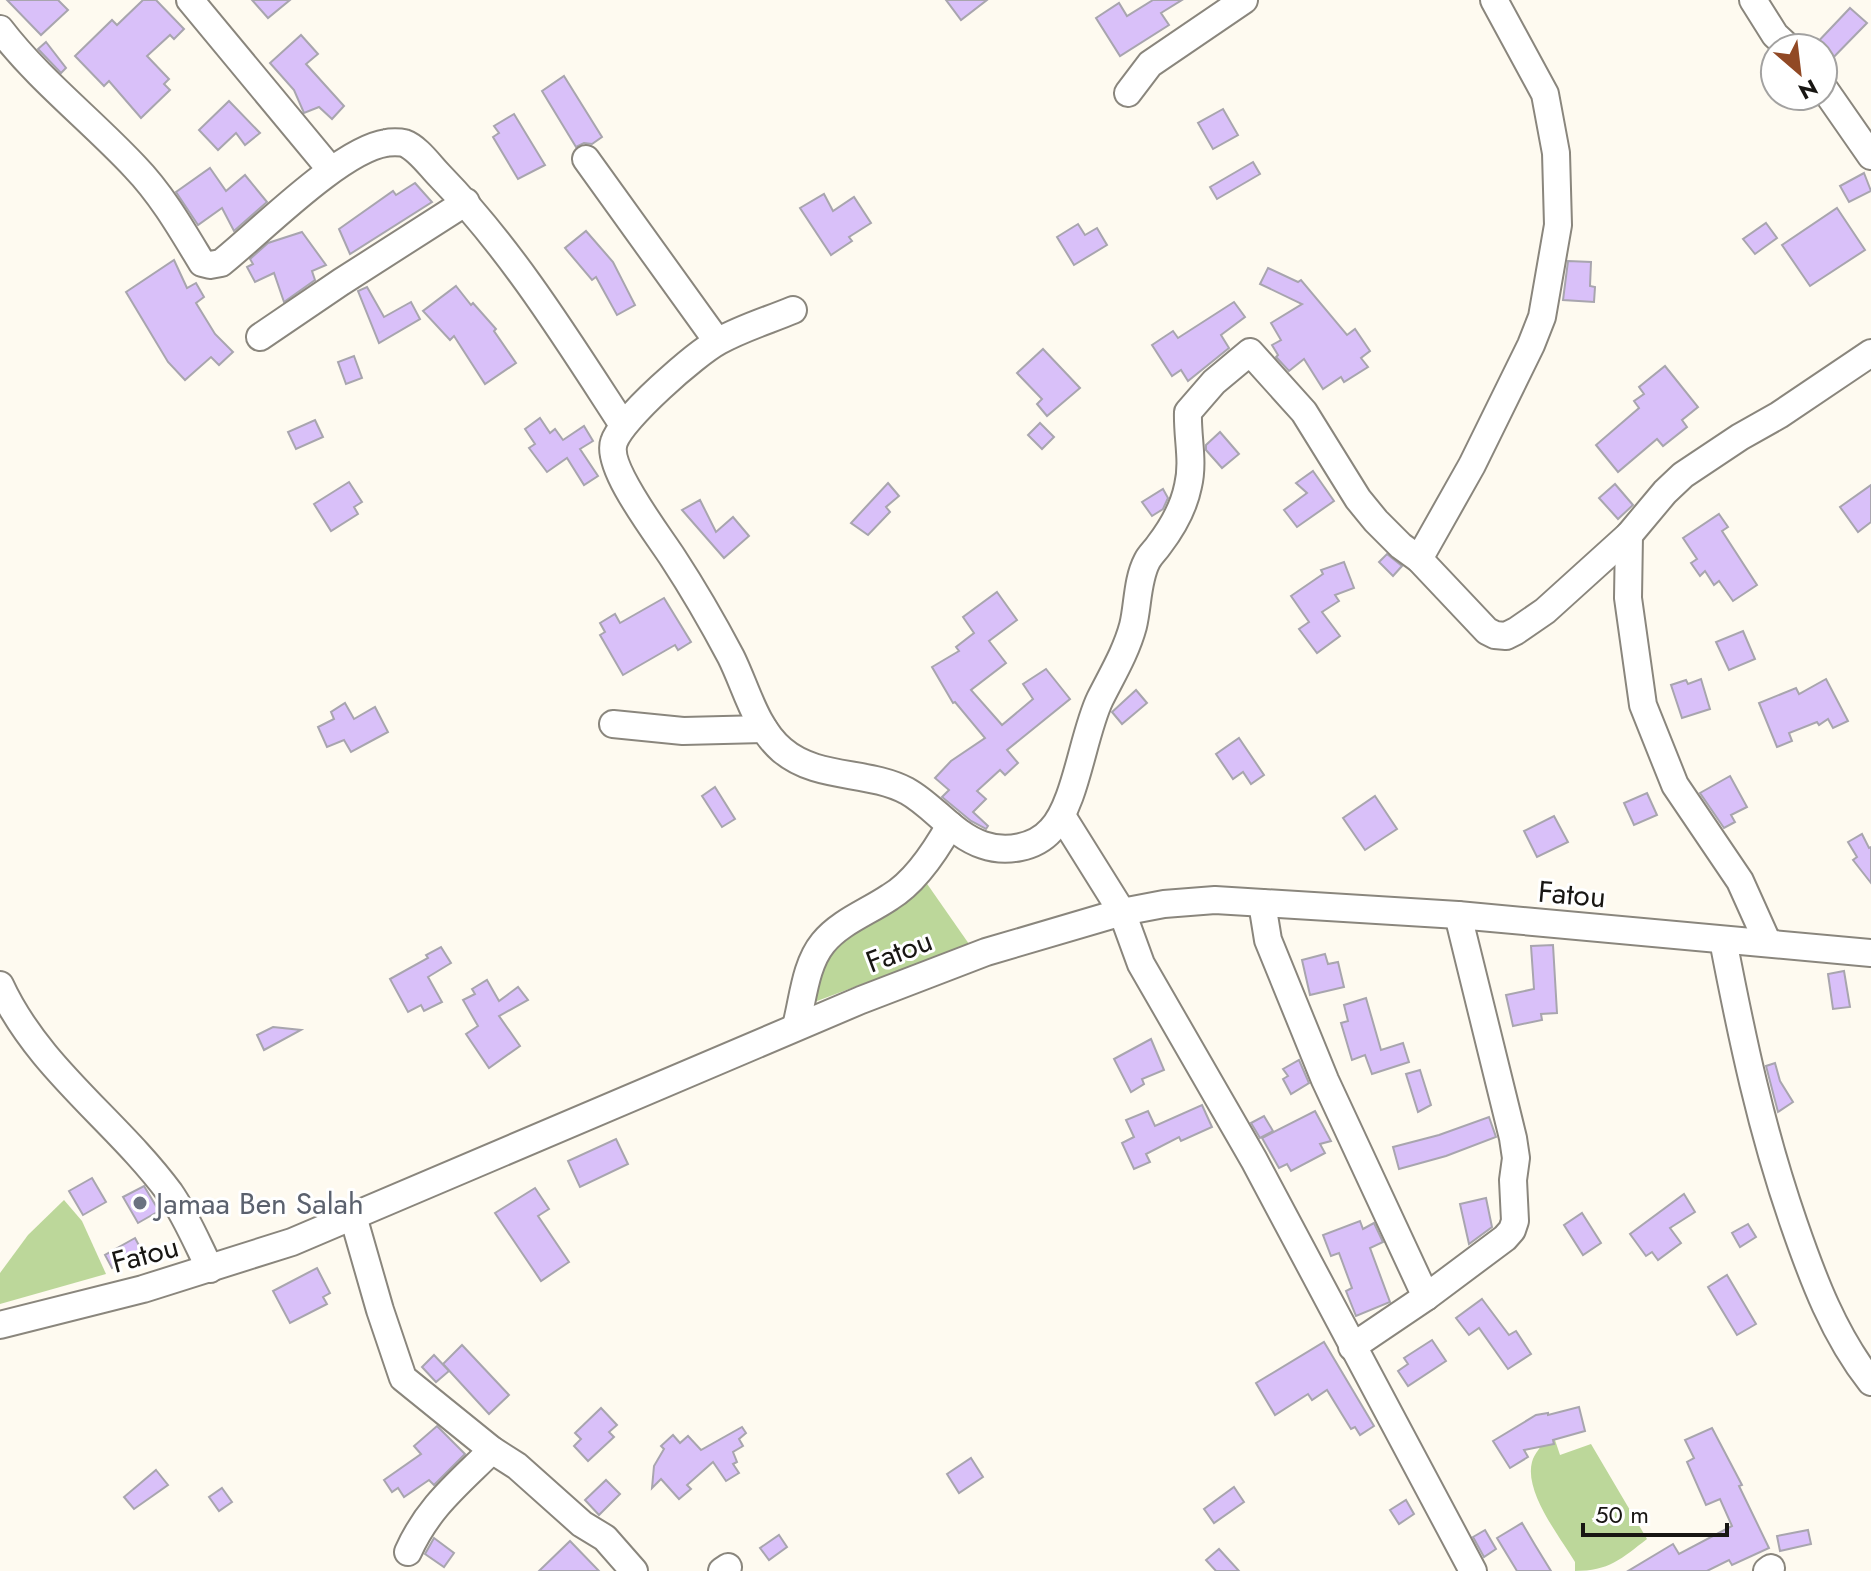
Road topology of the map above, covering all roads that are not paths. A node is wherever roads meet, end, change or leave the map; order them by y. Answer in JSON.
{"nodes":[{"id":1,"x":190,"y":0,"type":"edge"},
{"id":2,"x":1244,"y":0,"type":"edge"},
{"id":3,"x":1494,"y":0,"type":"edge"},
{"id":4,"x":1753,"y":0,"type":"edge"},
{"id":5,"x":0,"y":29,"type":"edge"},
{"id":6,"x":1773,"y":32,"type":"edge"},
{"id":7,"x":1128,"y":93,"type":"dead end"},
{"id":8,"x":1839,"y":110,"type":"edge"},
{"id":9,"x":1871,"y":156,"type":"edge"},
{"id":10,"x":586,"y":159,"type":"dead end"},
{"id":11,"x":331,"y":170,"type":"junction"},
{"id":12,"x":466,"y":202,"type":"junction"},
{"id":13,"x":793,"y":310,"type":"dead end"},
{"id":14,"x":260,"y":337,"type":"dead end"},
{"id":15,"x":717,"y":341,"type":"junction"},
{"id":16,"x":1871,"y":353,"type":"edge"},
{"id":17,"x":623,"y":425,"type":"junction"},
{"id":18,"x":1629,"y":535,"type":"junction"},
{"id":19,"x":1419,"y":559,"type":"junction"},
{"id":20,"x":1580,"y":578,"type":"junction"},
{"id":21,"x":1628,"y":598,"type":"junction"},
{"id":22,"x":613,"y":724,"type":"dead end"},
{"id":23,"x":764,"y":729,"type":"junction"},
{"id":24,"x":1062,"y":816,"type":"junction"},
{"id":25,"x":950,"y":825,"type":"junction"},
{"id":26,"x":1262,"y":903,"type":"junction"},
{"id":27,"x":1122,"y":912,"type":"junction"},
{"id":28,"x":1458,"y":915,"type":"junction"},
{"id":29,"x":1723,"y":940,"type":"junction"},
{"id":30,"x":1767,"y":941,"type":"junction"},
{"id":31,"x":1871,"y":953,"type":"edge"},
{"id":32,"x":0,"y":985,"type":"edge"},
{"id":33,"x":796,"y":1026,"type":"junction"},
{"id":34,"x":353,"y":1216,"type":"junction"},
{"id":35,"x":210,"y":1269,"type":"junction"},
{"id":36,"x":1426,"y":1297,"type":"junction"},
{"id":37,"x":0,"y":1325,"type":"edge"},
{"id":38,"x":1352,"y":1347,"type":"junction"},
{"id":39,"x":1871,"y":1382,"type":"edge"},
{"id":40,"x":492,"y":1450,"type":"junction"},
{"id":41,"x":408,"y":1552,"type":"dead end"},
{"id":42,"x":634,"y":1571,"type":"edge"},
{"id":43,"x":1473,"y":1571,"type":"edge"}],
"edges":[{"from":1,"to":11,"type":"street"},
{"from":2,"to":7,"type":"street"},
{"from":3,"to":19,"type":"street"},
{"from":4,"to":6,"type":"street"},
{"from":5,"to":11,"type":"street"},
{"from":8,"to":9,"type":"street"},
{"from":10,"to":15,"type":"street"},
{"from":11,"to":12,"type":"street"},
{"from":12,"to":14,"type":"street"},
{"from":12,"to":17,"type":"street"},
{"from":13,"to":15,"type":"street"},
{"from":15,"to":17,"type":"street"},
{"from":16,"to":18,"type":"street"},
{"from":17,"to":23,"type":"street"},
{"from":18,"to":20,"type":"street"},
{"from":18,"to":21,"type":"street"},
{"from":19,"to":20,"type":"street"},
{"from":19,"to":24,"type":"street"},
{"from":20,"to":21,"type":"street"},
{"from":21,"to":30,"type":"street"},
{"from":22,"to":23,"type":"street"},
{"from":23,"to":25,"type":"street"},
{"from":24,"to":25,"type":"street"},
{"from":24,"to":27,"type":"street"},
{"from":25,"to":33,"type":"street"},
{"from":26,"to":27,"type":"street","name":"Fatou"},
{"from":26,"to":28,"type":"street","name":"Fatou"},
{"from":26,"to":36,"type":"street"},
{"from":27,"to":33,"type":"street","name":"Fatou"},
{"from":27,"to":38,"type":"street"},
{"from":28,"to":29,"type":"street","name":"Fatou"},
{"from":28,"to":36,"type":"street"},
{"from":29,"to":30,"type":"street","name":"Fatou"},
{"from":29,"to":39,"type":"street"},
{"from":30,"to":31,"type":"street","name":"Fatou"},
{"from":32,"to":35,"type":"street"},
{"from":33,"to":34,"type":"street","name":"Fatou"},
{"from":34,"to":35,"type":"street","name":"Fatou"},
{"from":34,"to":40,"type":"street"},
{"from":35,"to":37,"type":"street","name":"Fatou"},
{"from":36,"to":38,"type":"street"},
{"from":38,"to":43,"type":"street"},
{"from":40,"to":41,"type":"street"},
{"from":40,"to":42,"type":"street"}]}
